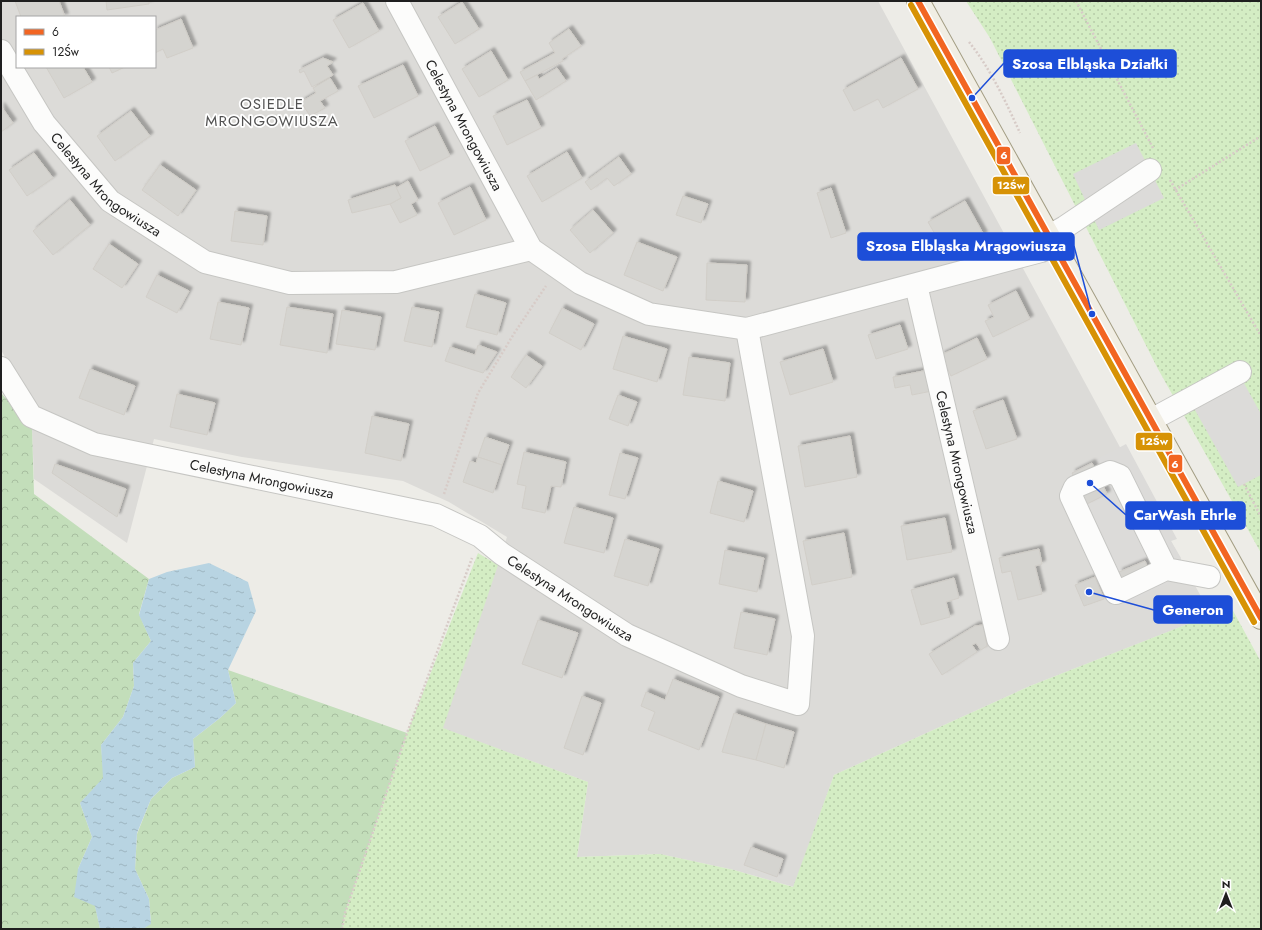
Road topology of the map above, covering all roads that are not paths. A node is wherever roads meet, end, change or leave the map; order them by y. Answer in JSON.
{"nodes":[{"id":1,"x":397,"y":1,"type":"edge"},
{"id":2,"x":918,"y":1,"type":"edge"},
{"id":3,"x":1,"y":51,"type":"edge"},
{"id":4,"x":1150,"y":170,"type":"dead end"},
{"id":5,"x":1051,"y":241,"type":"junction"},
{"id":6,"x":531,"y":249,"type":"junction"},
{"id":7,"x":916,"y":285,"type":"junction"},
{"id":8,"x":747,"y":329,"type":"junction"},
{"id":9,"x":1,"y":368,"type":"edge"},
{"id":10,"x":1240,"y":372,"type":"dead end"},
{"id":11,"x":1151,"y":420,"type":"junction"},
{"id":12,"x":1166,"y":569,"type":"junction"},
{"id":13,"x":1209,"y":577,"type":"dead end"},
{"id":14,"x":1261,"y":618,"type":"edge"},
{"id":15,"x":998,"y":639,"type":"dead end"}],
"edges":[{"from":1,"to":6,"type":"street","name":"Celestyna Mrongowiusza"},
{"from":2,"to":5,"type":"main road"},
{"from":3,"to":6,"type":"street","name":"Celestyna Mrongowiusza"},
{"from":4,"to":5,"type":"street","name":"Celestyna Mrongowiusza"},
{"from":5,"to":7,"type":"street","name":"Celestyna Mrongowiusza"},
{"from":5,"to":11,"type":"main road"},
{"from":6,"to":8,"type":"street","name":"Celestyna Mrongowiusza"},
{"from":7,"to":8,"type":"street","name":"Celestyna Mrongowiusza"},
{"from":7,"to":15,"type":"street","name":"Celestyna Mrongowiusza"},
{"from":8,"to":9,"type":"street","name":"Celestyna Mrongowiusza"},
{"from":10,"to":11,"type":"street"},
{"from":11,"to":14,"type":"main road"},
{"from":12,"to":12,"type":"street"},
{"from":12,"to":13,"type":"street"}]}
